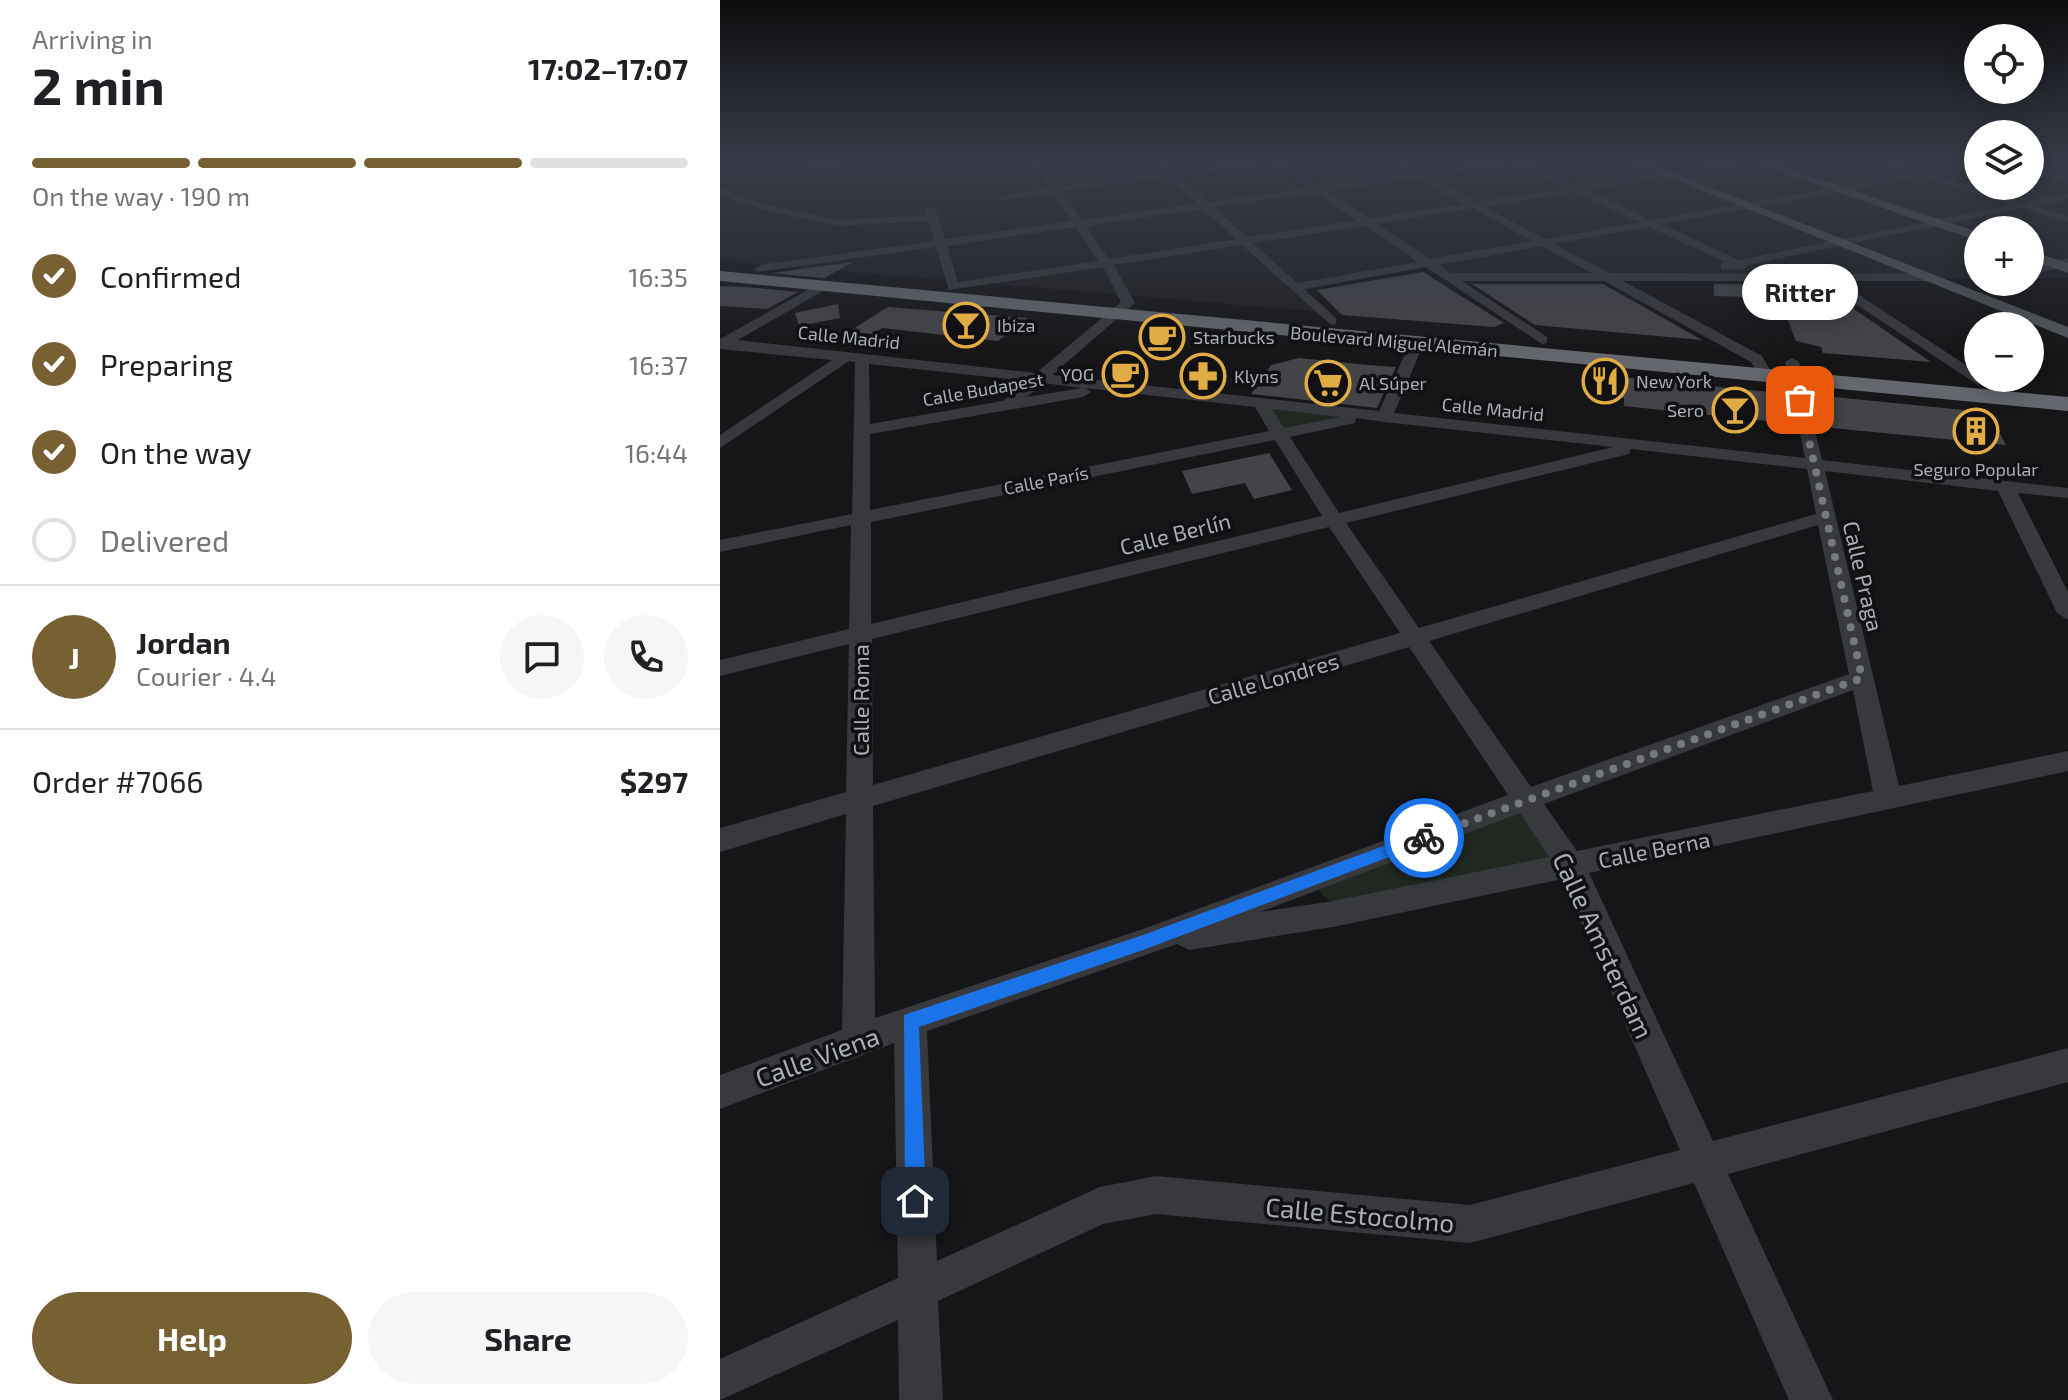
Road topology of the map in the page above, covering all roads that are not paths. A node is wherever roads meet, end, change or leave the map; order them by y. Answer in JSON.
{"nodes":[{"id":1,"x":936,"y":225,"type":"edge"},
{"id":2,"x":1063,"y":225,"type":"edge"},
{"id":3,"x":1081,"y":225,"type":"edge"},
{"id":4,"x":1228,"y":225,"type":"edge"},
{"id":5,"x":1353,"y":225,"type":"edge"},
{"id":6,"x":1371,"y":225,"type":"edge"},
{"id":7,"x":1511,"y":225,"type":"edge"},
{"id":8,"x":1638,"y":225,"type":"edge"},
{"id":9,"x":1656,"y":225,"type":"edge"},
{"id":10,"x":1796,"y":225,"type":"edge"},
{"id":11,"x":1926,"y":225,"type":"edge"},
{"id":12,"x":1944,"y":225,"type":"edge"},
{"id":13,"x":1964,"y":232,"type":"edge"},
{"id":14,"x":1246,"y":242,"type":"junction"},
{"id":15,"x":941,"y":243,"type":"junction"},
{"id":16,"x":1543,"y":243,"type":"junction"},
{"id":17,"x":1840,"y":243,"type":"junction"},
{"id":18,"x":2044,"y":260,"type":"edge"},
{"id":19,"x":1107,"y":264,"type":"junction"},
{"id":20,"x":1428,"y":264,"type":"junction"},
{"id":21,"x":1738,"y":264,"type":"junction"},
{"id":22,"x":2065,"y":268,"type":"edge"},
{"id":23,"x":761,"y":269,"type":"junction"},
{"id":24,"x":2044,"y":272,"type":"edge"},
{"id":25,"x":722,"y":274,"type":"edge"},
{"id":26,"x":1448,"y":277,"type":"junction"},
{"id":27,"x":1605,"y":277,"type":"junction"},
{"id":28,"x":1665,"y":277,"type":"junction"},
{"id":29,"x":1768,"y":277,"type":"junction"},
{"id":30,"x":1824,"y":277,"type":"junction"},
{"id":31,"x":1926,"y":277,"type":"junction"},
{"id":32,"x":1964,"y":277,"type":"edge"},
{"id":33,"x":831,"y":281,"type":"junction"},
{"id":34,"x":953,"y":287,"type":"junction"},
{"id":35,"x":1297,"y":287,"type":"junction"},
{"id":36,"x":870,"y":289,"type":"junction"},
{"id":37,"x":1121,"y":309,"type":"junction"},
{"id":38,"x":1331,"y":321,"type":"junction"},
{"id":39,"x":2068,"y":333,"type":"edge"},
{"id":40,"x":1542,"y":340,"type":"junction"},
{"id":41,"x":1417,"y":343,"type":"junction"},
{"id":42,"x":721,"y":344,"type":"edge"},
{"id":43,"x":854,"y":358,"type":"junction"},
{"id":44,"x":1761,"y":367,"type":"junction"},
{"id":45,"x":1794,"y":370,"type":"junction"},
{"id":46,"x":1964,"y":371,"type":"edge"},
{"id":47,"x":1041,"y":378,"type":"junction"},
{"id":48,"x":1964,"y":379,"type":"edge"},
{"id":49,"x":1112,"y":386,"type":"junction"},
{"id":50,"x":2044,"y":386,"type":"edge"},
{"id":51,"x":2068,"y":388,"type":"edge"},
{"id":52,"x":1260,"y":403,"type":"junction"},
{"id":53,"x":2068,"y":404,"type":"edge"},
{"id":54,"x":1008,"y":405,"type":"junction"},
{"id":55,"x":1378,"y":416,"type":"junction"},
{"id":56,"x":861,"y":431,"type":"junction"},
{"id":57,"x":1279,"y":434,"type":"junction"},
{"id":58,"x":720,"y":443,"type":"edge"},
{"id":59,"x":1641,"y":445,"type":"junction"},
{"id":60,"x":1814,"y":465,"type":"junction"},
{"id":61,"x":2005,"y":486,"type":"junction"},
{"id":62,"x":2068,"y":493,"type":"edge"},
{"id":63,"x":1826,"y":517,"type":"junction"},
{"id":64,"x":861,"y":518,"type":"junction"},
{"id":65,"x":1334,"y":520,"type":"junction"},
{"id":66,"x":720,"y":546,"type":"edge"},
{"id":67,"x":2068,"y":613,"type":"edge"},
{"id":68,"x":860,"y":634,"type":"junction"},
{"id":69,"x":1416,"y":638,"type":"junction"},
{"id":70,"x":720,"y":668,"type":"edge"},
{"id":71,"x":1862,"y":678,"type":"junction"},
{"id":72,"x":2068,"y":761,"type":"edge"},
{"id":73,"x":859,"y":800,"type":"junction"},
{"id":74,"x":1528,"y":801,"type":"junction"},
{"id":75,"x":1889,"y":801,"type":"junction"},
{"id":76,"x":720,"y":840,"type":"edge"},
{"id":77,"x":1571,"y":866,"type":"junction"},
{"id":78,"x":1143,"y":943,"type":"junction"},
{"id":79,"x":910,"y":1021,"type":"junction"},
{"id":80,"x":858,"y":1042,"type":"junction"},
{"id":81,"x":2068,"y":1065,"type":"edge"},
{"id":82,"x":720,"y":1092,"type":"edge"},
{"id":83,"x":1704,"y":1161,"type":"junction"},
{"id":84,"x":918,"y":1291,"type":"junction"},
{"id":85,"x":720,"y":1381,"type":"edge"},
{"id":86,"x":921,"y":1400,"type":"edge"},
{"id":87,"x":1811,"y":1400,"type":"edge"}],
"edges":[{"from":1,"to":15,"type":"street"},
{"from":2,"to":15,"type":"street"},
{"from":3,"to":19,"type":"street"},
{"from":4,"to":14,"type":"street"},
{"from":5,"to":14,"type":"street"},
{"from":6,"to":20,"type":"street"},
{"from":7,"to":16,"type":"street"},
{"from":8,"to":16,"type":"street"},
{"from":9,"to":21,"type":"street"},
{"from":10,"to":17,"type":"main road"},
{"from":11,"to":17,"type":"street"},
{"from":12,"to":13,"type":"main road"},
{"from":14,"to":19,"type":"street"},
{"from":14,"to":35,"type":"street"},
{"from":15,"to":23,"type":"street"},
{"from":15,"to":34,"type":"street"},
{"from":16,"to":20,"type":"street"},
{"from":16,"to":27,"type":"street"},
{"from":17,"to":21,"type":"street"},
{"from":17,"to":31,"type":"main road"},
{"from":18,"to":22,"type":"main road"},
{"from":19,"to":34,"type":"street"},
{"from":19,"to":37,"type":"street"},
{"from":20,"to":26,"type":"street"},
{"from":20,"to":35,"type":"street"},
{"from":21,"to":28,"type":"street"},
{"from":21,"to":29,"type":"street"},
{"from":22,"to":24,"type":"main road"},
{"from":23,"to":25,"type":"highway","name":"Boulevard Miguel Alemán"},
{"from":23,"to":33,"type":"highway","name":"Boulevard Miguel Alemán"},
{"from":25,"to":33,"type":"highway","name":"Boulevard Miguel Alemán"},
{"from":26,"to":27,"type":"street"},
{"from":26,"to":40,"type":"street"},
{"from":27,"to":28,"type":"street"},
{"from":27,"to":44,"type":"street"},
{"from":28,"to":29,"type":"street"},
{"from":29,"to":30,"type":"street"},
{"from":30,"to":31,"type":"street"},
{"from":30,"to":46,"type":"street"},
{"from":31,"to":32,"type":"main road"},
{"from":31,"to":39,"type":"main road"},
{"from":33,"to":34,"type":"highway","name":"Boulevard Miguel Alemán"},
{"from":33,"to":36,"type":"highway","name":"Boulevard Miguel Alemán"},
{"from":33,"to":42,"type":"street"},
{"from":34,"to":36,"type":"highway"},
{"from":34,"to":37,"type":"highway","name":"Boulevard Miguel Alemán"},
{"from":35,"to":38,"type":"street"},
{"from":36,"to":37,"type":"highway","name":"Boulevard Miguel Alemán"},
{"from":37,"to":38,"type":"highway","name":"Boulevard Miguel Alemán"},
{"from":37,"to":41,"type":"highway","name":"Boulevard Miguel Alemán"},
{"from":37,"to":47,"type":"street"},
{"from":38,"to":40,"type":"highway","name":"Boulevard Miguel Alemán"},
{"from":40,"to":44,"type":"highway","name":"Boulevard Miguel Alemán"},
{"from":41,"to":44,"type":"highway","name":"Boulevard Miguel Alemán"},
{"from":41,"to":55,"type":"street"},
{"from":42,"to":43,"type":"street","name":"Calle Madrid"},
{"from":43,"to":47,"type":"street","name":"Calle Madrid"},
{"from":43,"to":56,"type":"street","name":"Calle Roma"},
{"from":43,"to":58,"type":"street"},
{"from":44,"to":45,"type":"highway","name":"Boulevard Miguel Alemán"},
{"from":45,"to":48,"type":"highway","name":"Boulevard Miguel Alemán"},
{"from":45,"to":53,"type":"highway","name":"Boulevard Miguel Alemán"},
{"from":45,"to":60,"type":"street","name":"Calle Praga"},
{"from":47,"to":49,"type":"street","name":"Calle Madrid"},
{"from":47,"to":54,"type":"street"},
{"from":49,"to":52,"type":"street","name":"Calle Madrid"},
{"from":49,"to":54,"type":"street","name":"Calle Budapest"},
{"from":50,"to":51,"type":"highway","name":"Boulevard Miguel Alemán"},
{"from":52,"to":55,"type":"street","name":"Calle Madrid"},
{"from":52,"to":57,"type":"street","name":"Calle Amsterdam"},
{"from":54,"to":56,"type":"street","name":"Calle Budapest"},
{"from":55,"to":57,"type":"street","name":"Calle París"},
{"from":55,"to":59,"type":"street","name":"Calle Madrid"},
{"from":56,"to":64,"type":"street","name":"Calle Roma"},
{"from":57,"to":64,"type":"street","name":"Calle París"},
{"from":57,"to":65,"type":"street","name":"Calle Amsterdam"},
{"from":59,"to":60,"type":"street","name":"Calle Madrid"},
{"from":59,"to":65,"type":"street","name":"Calle Berlín"},
{"from":60,"to":61,"type":"street","name":"Calle Madrid"},
{"from":60,"to":63,"type":"street","name":"Calle Praga"},
{"from":61,"to":62,"type":"street","name":"Calle Madrid"},
{"from":61,"to":67,"type":"street"},
{"from":63,"to":69,"type":"street","name":"Calle Londres"},
{"from":63,"to":71,"type":"street","name":"Calle Praga"},
{"from":64,"to":66,"type":"street","name":"Calle París"},
{"from":64,"to":68,"type":"street","name":"Calle Roma"},
{"from":65,"to":68,"type":"street","name":"Calle Berlín"},
{"from":65,"to":69,"type":"street","name":"Calle Amsterdam"},
{"from":68,"to":70,"type":"street","name":"Calle Berlín"},
{"from":68,"to":73,"type":"street","name":"Calle Roma"},
{"from":69,"to":73,"type":"street","name":"Calle Londres"},
{"from":69,"to":74,"type":"street","name":"Calle Amsterdam"},
{"from":71,"to":74,"type":"street","name":"Calle Viena"},
{"from":71,"to":75,"type":"street","name":"Calle Praga"},
{"from":72,"to":75,"type":"street","name":"Calle Berna"},
{"from":73,"to":76,"type":"street","name":"Calle Londres"},
{"from":73,"to":80,"type":"street","name":"Calle Roma"},
{"from":74,"to":77,"type":"street","name":"Calle Amsterdam"},
{"from":74,"to":78,"type":"street","name":"Calle Viena"},
{"from":75,"to":77,"type":"street","name":"Calle Berna"},
{"from":77,"to":78,"type":"street","name":"Calle Berna"},
{"from":77,"to":83,"type":"street","name":"Calle Amsterdam"},
{"from":78,"to":79,"type":"street","name":"Calle Viena"},
{"from":79,"to":80,"type":"street","name":"Calle Viena"},
{"from":79,"to":84,"type":"street"},
{"from":80,"to":82,"type":"street","name":"Calle Viena"},
{"from":81,"to":83,"type":"street","name":"Calle Estocolmo"},
{"from":83,"to":84,"type":"street","name":"Calle Estocolmo"},
{"from":83,"to":87,"type":"street","name":"Calle Amsterdam"},
{"from":84,"to":85,"type":"street","name":"Calle Estocolmo"},
{"from":84,"to":86,"type":"street"}]}
